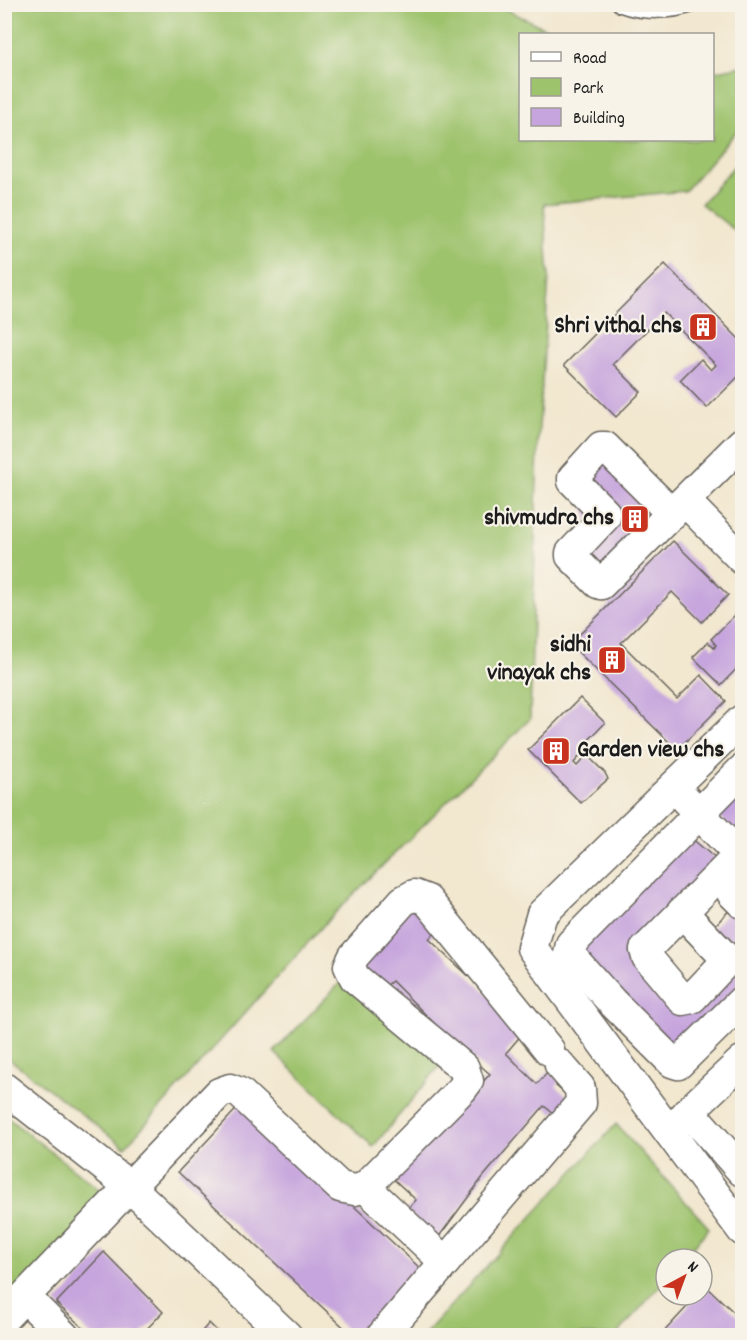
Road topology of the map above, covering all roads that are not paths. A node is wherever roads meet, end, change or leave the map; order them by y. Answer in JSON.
{"nodes":[{"id":1,"x":620,"y":4,"type":"edge"},
{"id":2,"x":694,"y":4,"type":"edge"},
{"id":3,"x":742,"y":443,"type":"edge"},
{"id":4,"x":678,"y":508,"type":"junction"},
{"id":5,"x":742,"y":559,"type":"edge"},
{"id":6,"x":742,"y":720,"type":"edge"},
{"id":7,"x":742,"y":770,"type":"edge"},
{"id":8,"x":672,"y":787,"type":"junction"},
{"id":9,"x":699,"y":813,"type":"junction"},
{"id":10,"x":742,"y":860,"type":"edge"},
{"id":11,"x":742,"y":903,"type":"edge"},
{"id":12,"x":682,"y":912,"type":"dead end"},
{"id":13,"x":742,"y":1001,"type":"edge"},
{"id":14,"x":742,"y":1061,"type":"edge"},
{"id":15,"x":4,"y":1088,"type":"edge"},
{"id":16,"x":680,"y":1122,"type":"junction"},
{"id":17,"x":742,"y":1171,"type":"edge"},
{"id":18,"x":129,"y":1186,"type":"junction"},
{"id":19,"x":365,"y":1187,"type":"junction"},
{"id":20,"x":742,"y":1230,"type":"edge"},
{"id":21,"x":445,"y":1262,"type":"junction"},
{"id":22,"x":15,"y":1317,"type":"edge"},
{"id":23,"x":64,"y":1335,"type":"edge"},
{"id":24,"x":287,"y":1335,"type":"edge"},
{"id":25,"x":382,"y":1335,"type":"edge"}],
"edges":[{"from":1,"to":2,"type":"lane"},
{"from":3,"to":4,"type":"street"},
{"from":4,"to":4,"type":"street"},
{"from":4,"to":5,"type":"street"},
{"from":6,"to":8,"type":"street"},
{"from":7,"to":9,"type":"street"},
{"from":8,"to":9,"type":"street"},
{"from":8,"to":16,"type":"street"},
{"from":9,"to":10,"type":"street"},
{"from":9,"to":13,"type":"street"},
{"from":10,"to":11,"type":"street"},
{"from":10,"to":12,"type":"street"},
{"from":14,"to":16,"type":"street"},
{"from":15,"to":18,"type":"street"},
{"from":16,"to":17,"type":"street"},
{"from":16,"to":20,"type":"street"},
{"from":18,"to":19,"type":"street"},
{"from":18,"to":22,"type":"street"},
{"from":18,"to":24,"type":"street"},
{"from":19,"to":21,"type":"street"},
{"from":19,"to":21,"type":"street"},
{"from":21,"to":25,"type":"street"},
{"from":22,"to":23,"type":"street"}]}
